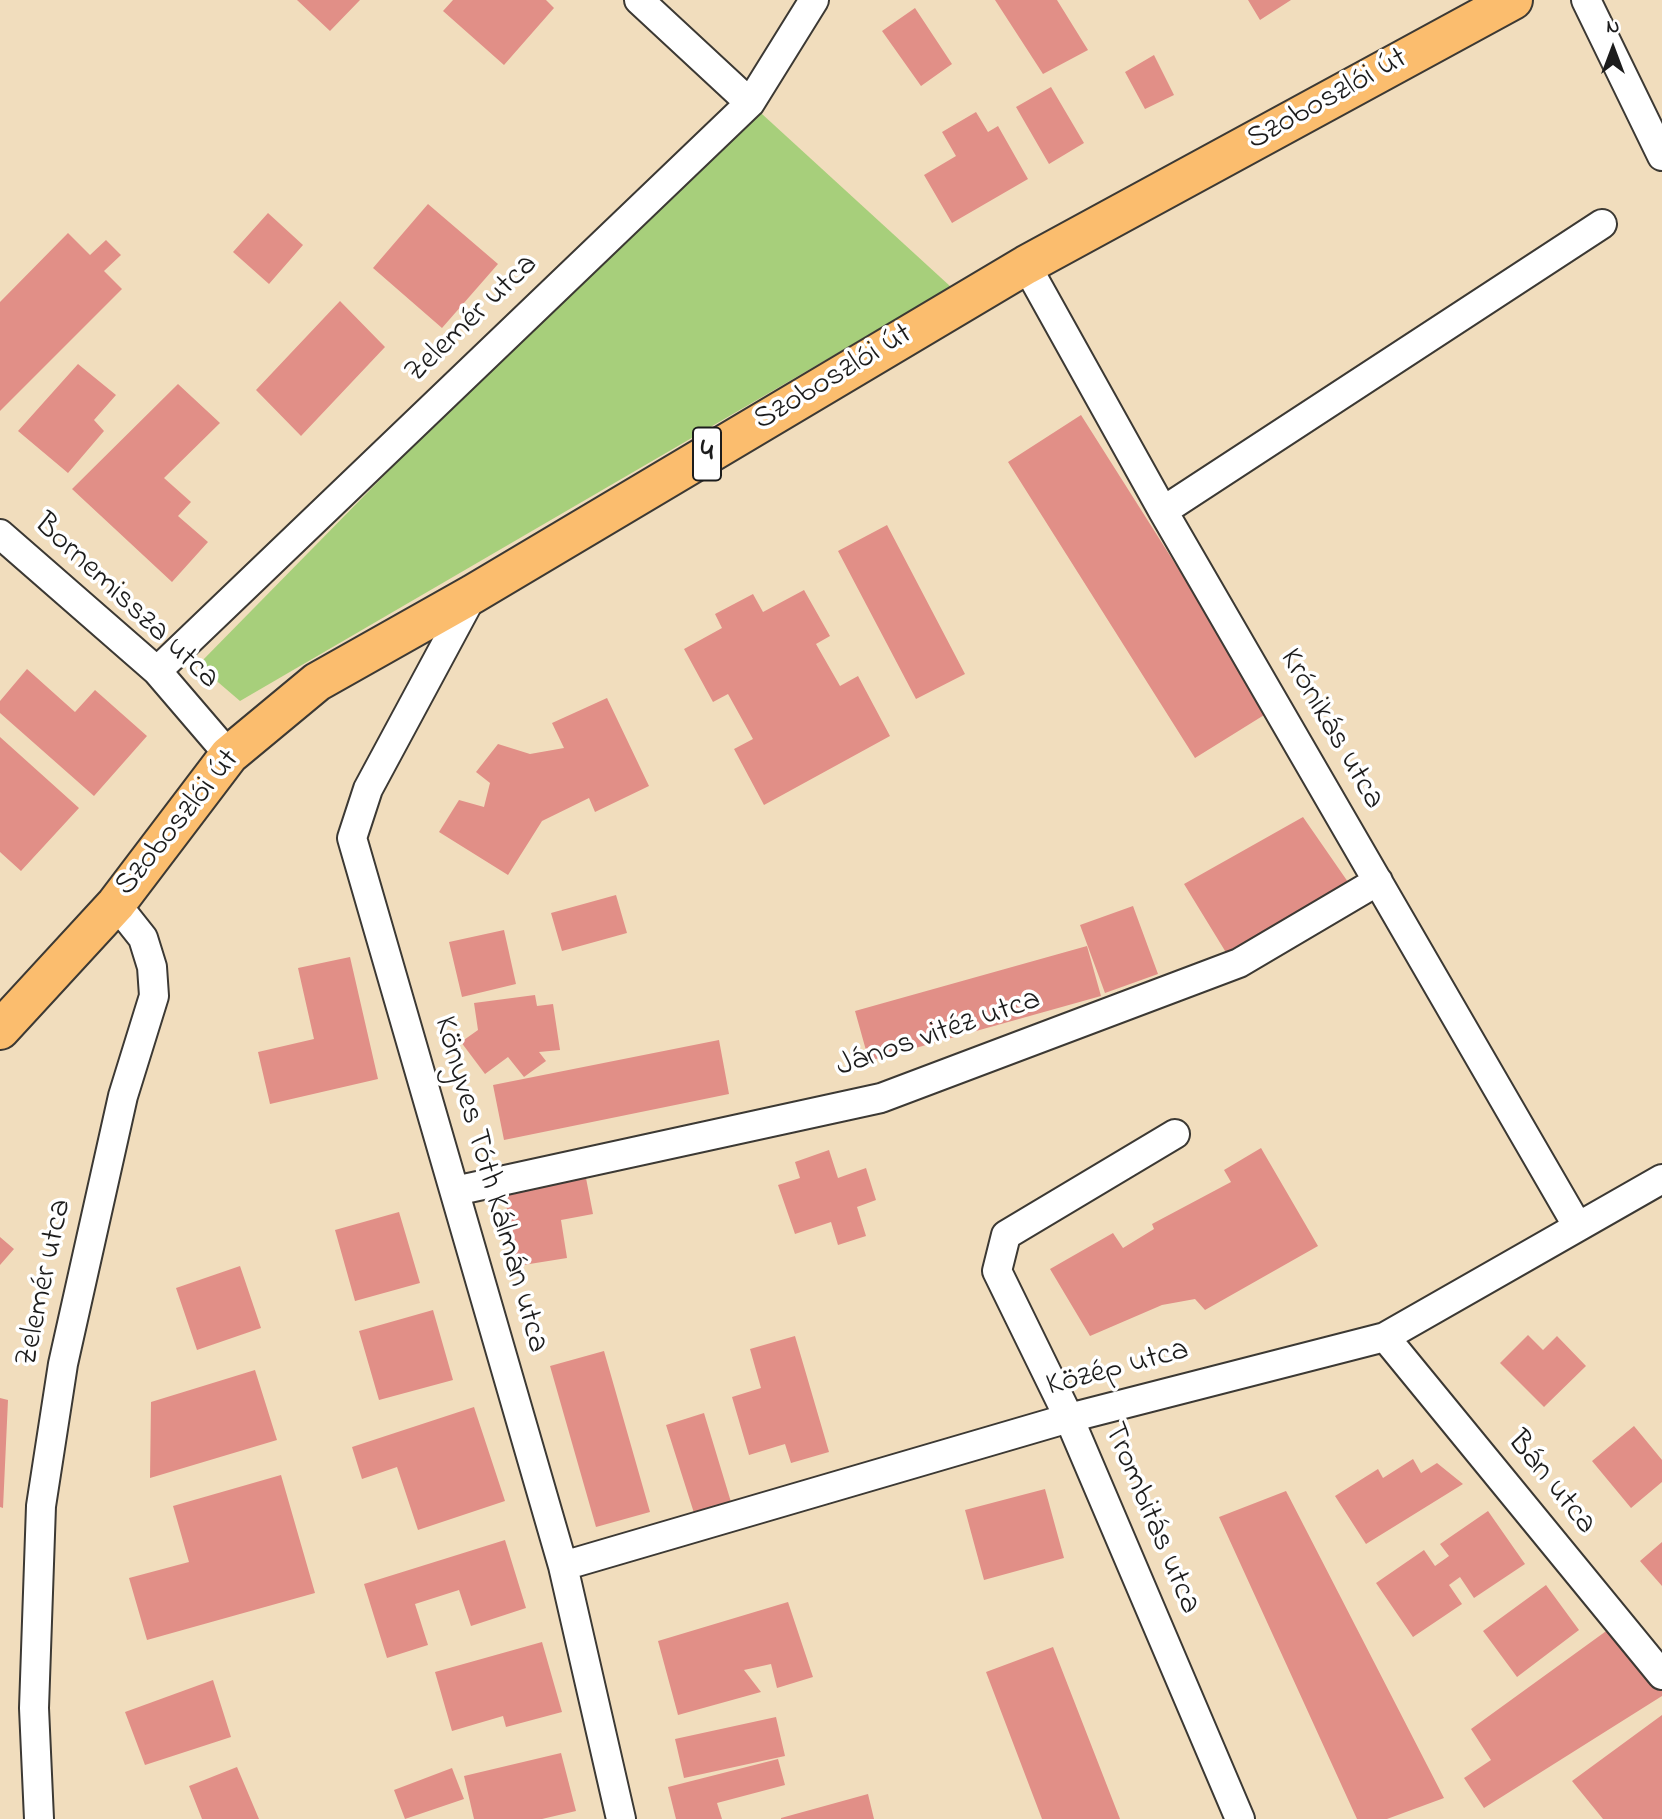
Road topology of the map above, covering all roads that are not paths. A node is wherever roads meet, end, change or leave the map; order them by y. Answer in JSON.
{"nodes":[{"id":1,"x":639,"y":0,"type":"edge"},
{"id":2,"x":814,"y":0,"type":"edge"},
{"id":3,"x":1513,"y":0,"type":"edge"},
{"id":4,"x":1586,"y":0,"type":"edge"},
{"id":5,"x":750,"y":103,"type":"junction"},
{"id":6,"x":1662,"y":156,"type":"edge"},
{"id":7,"x":1602,"y":224,"type":"dead end"},
{"id":8,"x":1026,"y":265,"type":"junction"},
{"id":9,"x":1163,"y":512,"type":"junction"},
{"id":10,"x":0,"y":534,"type":"edge"},
{"id":11,"x":473,"y":593,"type":"junction"},
{"id":12,"x":157,"y":671,"type":"junction"},
{"id":13,"x":229,"y":755,"type":"junction"},
{"id":14,"x":1378,"y":881,"type":"junction"},
{"id":15,"x":116,"y":904,"type":"junction"},
{"id":16,"x":0,"y":1030,"type":"edge"},
{"id":17,"x":1175,"y":1133,"type":"dead end"},
{"id":18,"x":1662,"y":1179,"type":"edge"},
{"id":19,"x":455,"y":1191,"type":"junction"},
{"id":20,"x":1578,"y":1227,"type":"junction"},
{"id":21,"x":1385,"y":1337,"type":"junction"},
{"id":22,"x":1069,"y":1418,"type":"junction"},
{"id":23,"x":564,"y":1566,"type":"junction"},
{"id":24,"x":1662,"y":1675,"type":"edge"},
{"id":25,"x":39,"y":1819,"type":"edge"},
{"id":26,"x":621,"y":1819,"type":"edge"},
{"id":27,"x":1240,"y":1819,"type":"edge"}],
"edges":[{"from":1,"to":5,"type":"street"},
{"from":2,"to":5,"type":"street","name":"Zelemér utca"},
{"from":3,"to":8,"type":"main road","name":"Szoboszlói út","number":"4"},
{"from":4,"to":6,"type":"street"},
{"from":5,"to":12,"type":"street","name":"Zelemér utca"},
{"from":7,"to":9,"type":"street"},
{"from":8,"to":9,"type":"street","name":"Krónikás utca"},
{"from":8,"to":11,"type":"main road","name":"Szoboszlói út","number":"4"},
{"from":9,"to":14,"type":"street","name":"Krónikás utca"},
{"from":10,"to":12,"type":"street","name":"Bornemissza utca"},
{"from":11,"to":13,"type":"main road","name":"Szoboszlói út","number":"4"},
{"from":11,"to":19,"type":"street","name":"Könyves Tóth Kálmán utca"},
{"from":12,"to":13,"type":"street","name":"Bornemissza utca"},
{"from":13,"to":15,"type":"main road","name":"Szoboszlói út","number":"4"},
{"from":14,"to":19,"type":"street","name":"János vitéz utca"},
{"from":14,"to":20,"type":"street","name":"Krónikás utca"},
{"from":15,"to":16,"type":"main road","name":"Szoboszlói út","number":"4"},
{"from":15,"to":25,"type":"street","name":"Zelemér utca"},
{"from":17,"to":22,"type":"street","name":"Trombitás utca"},
{"from":18,"to":20,"type":"street","name":"Közép utca"},
{"from":19,"to":23,"type":"street","name":"Könyves Tóth Kálmán utca"},
{"from":20,"to":21,"type":"street","name":"Közép utca"},
{"from":21,"to":22,"type":"street","name":"Közép utca"},
{"from":21,"to":24,"type":"street","name":"Bán utca"},
{"from":22,"to":23,"type":"street","name":"Közép utca"},
{"from":22,"to":27,"type":"street","name":"Trombitás utca"},
{"from":23,"to":26,"type":"street","name":"Könyves Tóth Kálmán utca"}]}
